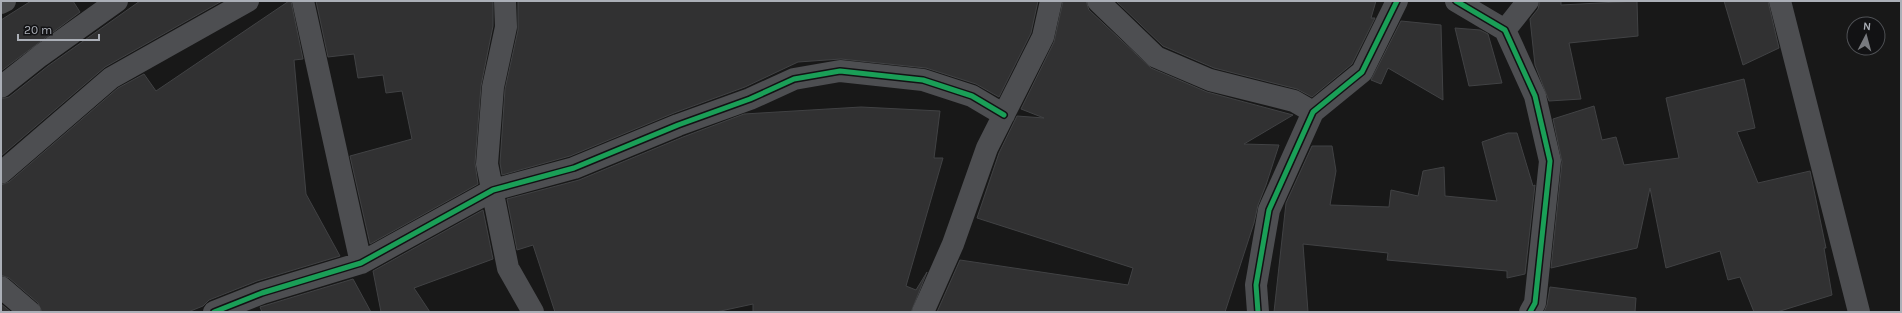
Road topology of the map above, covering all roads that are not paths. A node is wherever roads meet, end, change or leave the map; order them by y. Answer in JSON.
{"nodes":[{"id":1,"x":5,"y":1,"type":"edge"},
{"id":2,"x":117,"y":1,"type":"edge"},
{"id":3,"x":248,"y":1,"type":"edge"},
{"id":4,"x":303,"y":1,"type":"edge"},
{"id":5,"x":505,"y":1,"type":"edge"},
{"id":6,"x":1051,"y":1,"type":"edge"},
{"id":7,"x":1098,"y":1,"type":"edge"},
{"id":8,"x":1397,"y":1,"type":"edge"},
{"id":9,"x":1456,"y":1,"type":"edge"},
{"id":10,"x":1528,"y":1,"type":"edge"},
{"id":11,"x":1780,"y":1,"type":"edge"},
{"id":12,"x":1,"y":3,"type":"edge"},
{"id":13,"x":1505,"y":30,"type":"junction"},
{"id":14,"x":1,"y":87,"type":"edge"},
{"id":15,"x":1313,"y":112,"type":"junction"},
{"id":16,"x":1004,"y":115,"type":"junction"},
{"id":17,"x":1,"y":173,"type":"edge"},
{"id":18,"x":493,"y":190,"type":"junction"},
{"id":19,"x":361,"y":263,"type":"junction"},
{"id":20,"x":1,"y":287,"type":"edge"},
{"id":21,"x":30,"y":312,"type":"edge"},
{"id":22,"x":214,"y":312,"type":"edge"},
{"id":23,"x":533,"y":312,"type":"edge"},
{"id":24,"x":923,"y":312,"type":"edge"},
{"id":25,"x":1258,"y":312,"type":"edge"},
{"id":26,"x":1530,"y":312,"type":"edge"},
{"id":27,"x":1859,"y":312,"type":"edge"}],
"edges":[{"from":1,"to":12,"type":"main road"},
{"from":2,"to":14,"type":"street"},
{"from":3,"to":17,"type":"street"},
{"from":4,"to":19,"type":"street"},
{"from":5,"to":18,"type":"street"},
{"from":6,"to":16,"type":"street"},
{"from":7,"to":15,"type":"street"},
{"from":8,"to":15,"type":"street"},
{"from":9,"to":13,"type":"street"},
{"from":10,"to":13,"type":"street"},
{"from":11,"to":27,"type":"street"},
{"from":13,"to":26,"type":"street"},
{"from":15,"to":25,"type":"street"},
{"from":16,"to":18,"type":"street"},
{"from":16,"to":24,"type":"street"},
{"from":18,"to":19,"type":"street"},
{"from":18,"to":23,"type":"street"},
{"from":19,"to":22,"type":"street"},
{"from":20,"to":21,"type":"street"}]}
